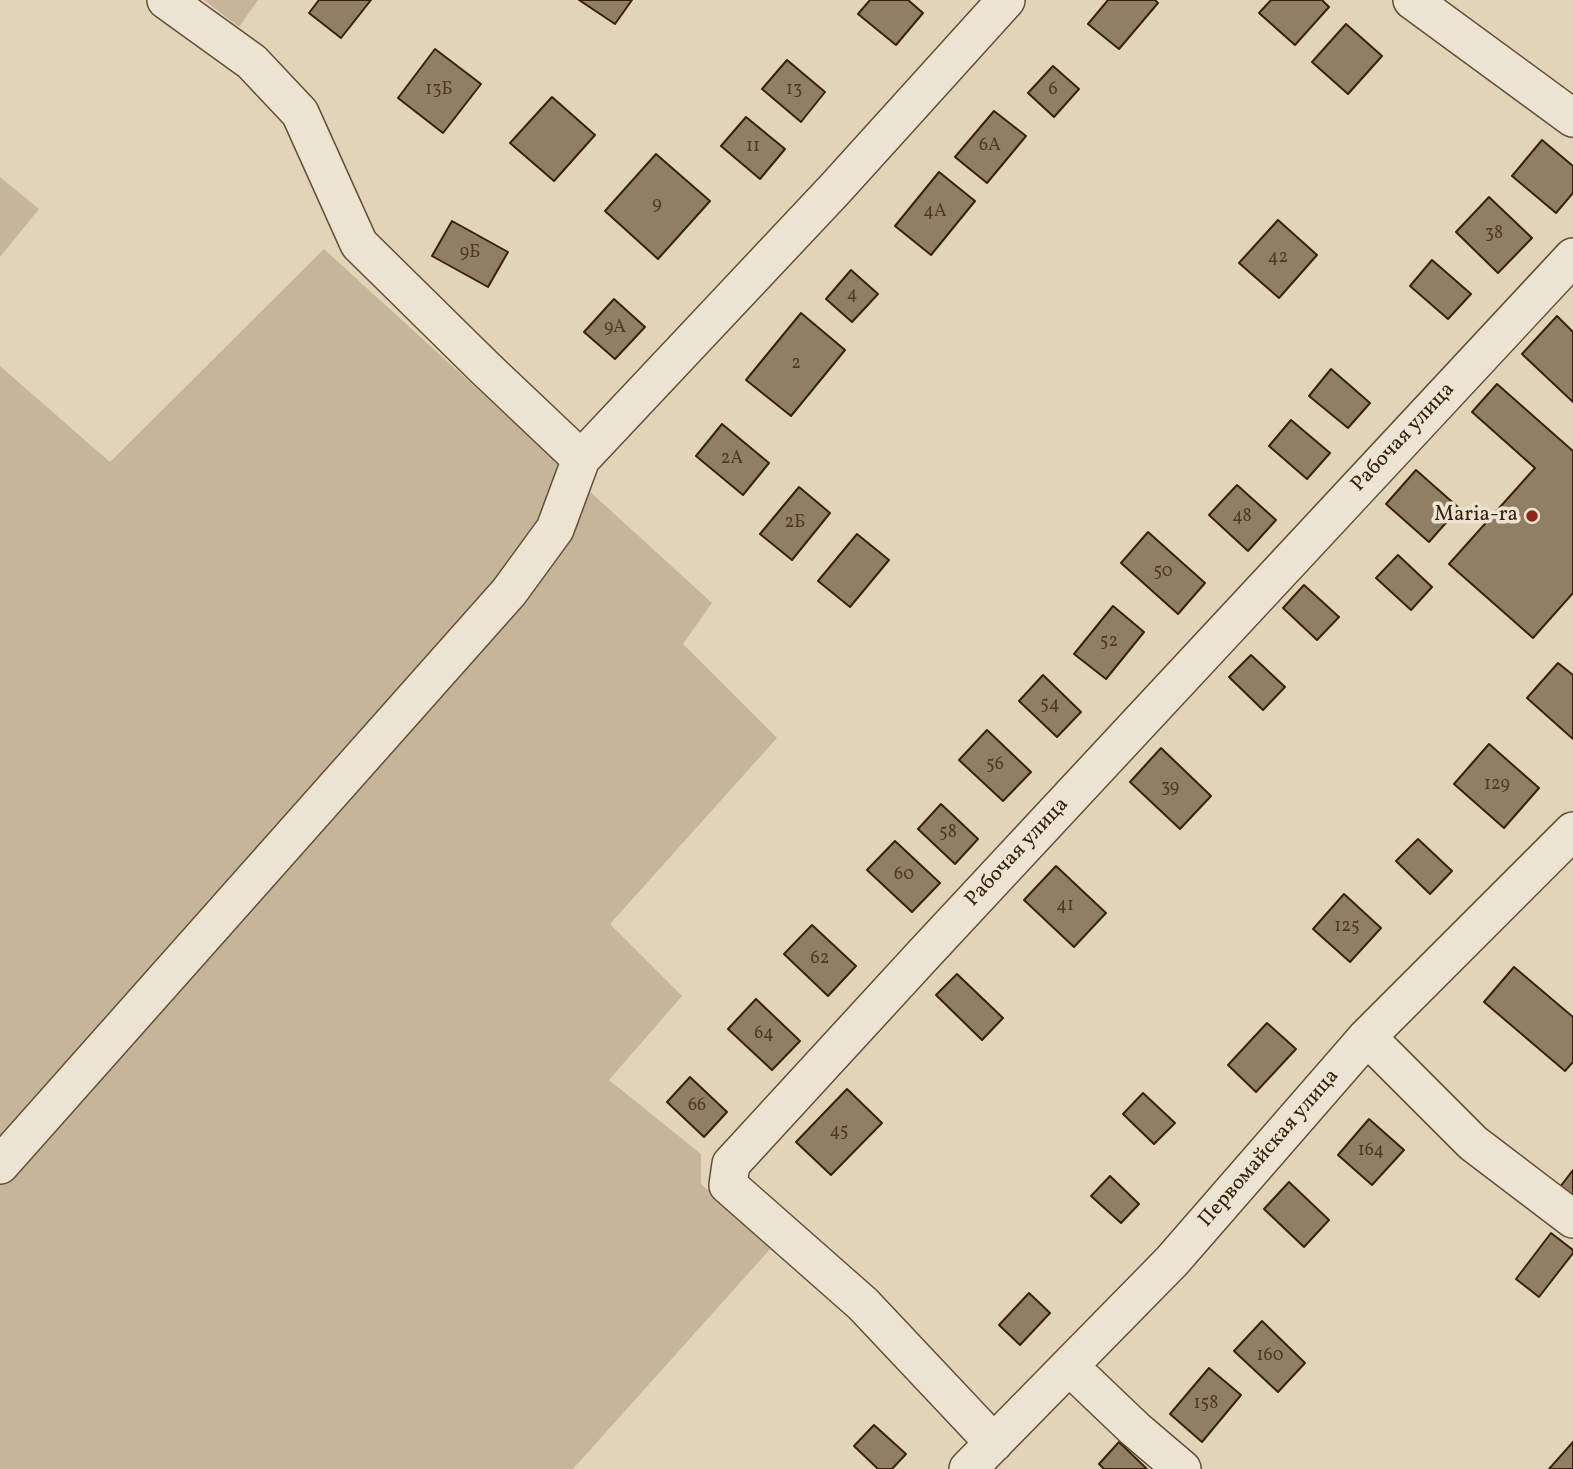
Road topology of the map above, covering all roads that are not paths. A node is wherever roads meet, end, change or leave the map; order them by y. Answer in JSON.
{"nodes":[{"id":1,"x":166,"y":0,"type":"edge"},
{"id":2,"x":1006,"y":0,"type":"edge"},
{"id":3,"x":1412,"y":0,"type":"edge"},
{"id":4,"x":1573,"y":118,"type":"edge"},
{"id":5,"x":1573,"y":257,"type":"edge"},
{"id":6,"x":581,"y":459,"type":"junction"},
{"id":7,"x":1573,"y":831,"type":"edge"},
{"id":8,"x":1367,"y":1037,"type":"junction"},
{"id":9,"x":0,"y":1165,"type":"edge"},
{"id":10,"x":1573,"y":1219,"type":"edge"},
{"id":11,"x":1069,"y":1366,"type":"junction"},
{"id":12,"x":994,"y":1443,"type":"junction"},
{"id":13,"x":968,"y":1469,"type":"edge"},
{"id":14,"x":1182,"y":1469,"type":"edge"}],
"edges":[{"from":1,"to":6,"type":"street"},
{"from":2,"to":6,"type":"street"},
{"from":3,"to":4,"type":"street"},
{"from":5,"to":12,"type":"street","name":"Рабочая улица"},
{"from":6,"to":9,"type":"street"},
{"from":7,"to":8,"type":"street","name":"Первомайская улица"},
{"from":8,"to":10,"type":"street"},
{"from":8,"to":11,"type":"street","name":"Первомайская улица"},
{"from":11,"to":12,"type":"street","name":"Первомайская улица"},
{"from":11,"to":14,"type":"street"},
{"from":12,"to":13,"type":"street","name":"Первомайская улица"}]}
